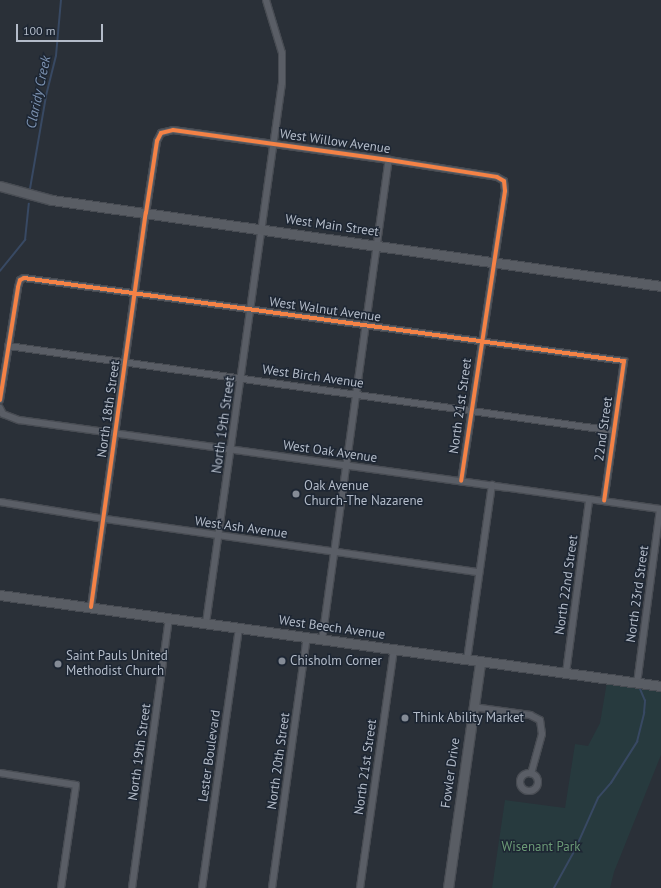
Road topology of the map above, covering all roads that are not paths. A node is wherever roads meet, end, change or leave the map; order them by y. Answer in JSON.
{"nodes":[{"id":1,"x":266,"y":0,"type":"edge"},
{"id":2,"x":161,"y":133,"type":"joint"},
{"id":3,"x":273,"y":144,"type":"junction"},
{"id":4,"x":390,"y":160,"type":"junction"},
{"id":5,"x":504,"y":181,"type":"joint"},
{"id":6,"x":0,"y":186,"type":"edge"},
{"id":7,"x":146,"y":213,"type":"junction"},
{"id":8,"x":261,"y":229,"type":"junction"},
{"id":9,"x":377,"y":245,"type":"junction"},
{"id":10,"x":493,"y":262,"type":"junction"},
{"id":11,"x":661,"y":286,"type":"edge"},
{"id":12,"x":135,"y":294,"type":"junction"},
{"id":13,"x":251,"y":310,"type":"junction"},
{"id":14,"x":366,"y":325,"type":"junction"},
{"id":15,"x":481,"y":342,"type":"junction"},
{"id":16,"x":8,"y":346,"type":"junction"},
{"id":17,"x":624,"y":361,"type":"joint"},
{"id":18,"x":125,"y":363,"type":"junction"},
{"id":19,"x":241,"y":378,"type":"junction"},
{"id":20,"x":356,"y":394,"type":"junction"},
{"id":21,"x":0,"y":400,"type":"edge"},
{"id":22,"x":0,"y":408,"type":"edge"},
{"id":23,"x":471,"y":410,"type":"junction"},
{"id":24,"x":614,"y":431,"type":"junction"},
{"id":25,"x":116,"y":433,"type":"junction"},
{"id":26,"x":232,"y":450,"type":"junction"},
{"id":27,"x":346,"y":465,"type":"junction"},
{"id":28,"x":461,"y":481,"type":"junction"},
{"id":29,"x":492,"y":485,"type":"junction"},
{"id":30,"x":589,"y":500,"type":"junction"},
{"id":31,"x":604,"y":501,"type":"junction"},
{"id":32,"x":0,"y":502,"type":"edge"},
{"id":33,"x":660,"y":508,"type":"edge"},
{"id":34,"x":105,"y":519,"type":"junction"},
{"id":35,"x":219,"y":536,"type":"junction"},
{"id":36,"x":335,"y":552,"type":"junction"},
{"id":37,"x":479,"y":572,"type":"junction"},
{"id":38,"x":0,"y":595,"type":"edge"},
{"id":39,"x":91,"y":607,"type":"junction"},
{"id":40,"x":169,"y":618,"type":"junction"},
{"id":41,"x":206,"y":623,"type":"junction"},
{"id":42,"x":239,"y":628,"type":"junction"},
{"id":43,"x":307,"y":637,"type":"junction"},
{"id":44,"x":322,"y":640,"type":"junction"},
{"id":45,"x":394,"y":650,"type":"junction"},
{"id":46,"x":467,"y":660,"type":"junction"},
{"id":47,"x":480,"y":662,"type":"junction"},
{"id":48,"x":566,"y":673,"type":"junction"},
{"id":49,"x":637,"y":683,"type":"junction"},
{"id":50,"x":661,"y":686,"type":"edge"},
{"id":51,"x":473,"y":707,"type":"junction"},
{"id":52,"x":0,"y":773,"type":"edge"},
{"id":53,"x":531,"y":774,"type":"dead end"},
{"id":54,"x":61,"y":888,"type":"edge"},
{"id":55,"x":132,"y":888,"type":"edge"},
{"id":56,"x":202,"y":888,"type":"edge"},
{"id":57,"x":272,"y":888,"type":"edge"},
{"id":58,"x":360,"y":888,"type":"edge"},
{"id":59,"x":448,"y":888,"type":"edge"}],
"edges":[{"from":1,"to":3,"type":"street","name":"North 19th Street"},
{"from":2,"to":3,"type":"street","name":"West Willow Avenue"},
{"from":2,"to":7,"type":"street","name":"North 18th Street"},
{"from":3,"to":4,"type":"street","name":"West Willow Avenue"},
{"from":3,"to":8,"type":"street","name":"North 19th Street"},
{"from":4,"to":5,"type":"street","name":"West Willow Avenue"},
{"from":4,"to":9,"type":"street"},
{"from":5,"to":10,"type":"street","name":"North 21st Street"},
{"from":6,"to":7,"type":"street","name":"West Main Street"},
{"from":7,"to":8,"type":"street","name":"West Main Street"},
{"from":7,"to":12,"type":"street","name":"North 18th Street"},
{"from":8,"to":9,"type":"street","name":"West Main Street"},
{"from":8,"to":13,"type":"street","name":"North 19th Street"},
{"from":9,"to":10,"type":"street","name":"West Main Street"},
{"from":9,"to":14,"type":"street"},
{"from":10,"to":11,"type":"street","name":"West Main Street"},
{"from":10,"to":15,"type":"street","name":"North 21st Street"},
{"from":12,"to":13,"type":"street","name":"West Walnut Avenue"},
{"from":12,"to":16,"type":"street","name":"West Walnut Avenue"},
{"from":12,"to":18,"type":"street","name":"North 18th Street"},
{"from":13,"to":14,"type":"street","name":"West Walnut Avenue"},
{"from":13,"to":19,"type":"street","name":"North 19th Street"},
{"from":14,"to":15,"type":"street","name":"West Walnut Avenue"},
{"from":14,"to":20,"type":"street"},
{"from":15,"to":17,"type":"street","name":"West Walnut Avenue"},
{"from":15,"to":23,"type":"street","name":"North 21st Street"},
{"from":16,"to":18,"type":"street","name":"West Birch Avenue"},
{"from":16,"to":21,"type":"street"},
{"from":17,"to":24,"type":"street","name":"22nd Street"},
{"from":18,"to":19,"type":"street","name":"West Birch Avenue"},
{"from":18,"to":25,"type":"street","name":"North 18th Street"},
{"from":19,"to":20,"type":"street","name":"West Birch Avenue"},
{"from":19,"to":26,"type":"street","name":"North 19th Street"},
{"from":20,"to":23,"type":"street","name":"West Birch Avenue"},
{"from":20,"to":27,"type":"street"},
{"from":22,"to":25,"type":"street","name":"West Oak Avenue"},
{"from":23,"to":24,"type":"street","name":"West Birch Avenue"},
{"from":23,"to":28,"type":"street","name":"North 21st Street"},
{"from":24,"to":31,"type":"street","name":"22nd Street"},
{"from":25,"to":26,"type":"street","name":"West Oak Avenue"},
{"from":25,"to":34,"type":"street","name":"North 18th Street"},
{"from":26,"to":27,"type":"street","name":"West Oak Avenue"},
{"from":26,"to":35,"type":"street","name":"North 19th Street"},
{"from":27,"to":28,"type":"street","name":"West Oak Avenue"},
{"from":27,"to":36,"type":"street"},
{"from":28,"to":29,"type":"street","name":"West Oak Avenue"},
{"from":29,"to":30,"type":"street","name":"West Oak Avenue"},
{"from":29,"to":37,"type":"street"},
{"from":30,"to":31,"type":"street","name":"West Oak Avenue"},
{"from":30,"to":48,"type":"street","name":"North 22nd Street"},
{"from":31,"to":33,"type":"street","name":"West Oak Avenue"},
{"from":32,"to":34,"type":"street","name":"West Ash Avenue"},
{"from":33,"to":49,"type":"street","name":"North 23rd Street"},
{"from":34,"to":35,"type":"street","name":"West Ash Avenue"},
{"from":34,"to":39,"type":"street","name":"North 18th Street"},
{"from":35,"to":36,"type":"street","name":"West Ash Avenue"},
{"from":35,"to":41,"type":"street","name":"North 19th Street"},
{"from":36,"to":37,"type":"street","name":"West Ash Avenue"},
{"from":36,"to":44,"type":"street"},
{"from":37,"to":46,"type":"street"},
{"from":38,"to":39,"type":"street","name":"West Beech Avenue"},
{"from":39,"to":40,"type":"street","name":"West Beech Avenue"},
{"from":40,"to":41,"type":"street","name":"West Beech Avenue"},
{"from":40,"to":55,"type":"street","name":"North 19th Street"},
{"from":41,"to":42,"type":"street","name":"West Beech Avenue"},
{"from":42,"to":43,"type":"street","name":"West Beech Avenue"},
{"from":42,"to":56,"type":"street","name":"Lester Boulevard"},
{"from":43,"to":44,"type":"street","name":"West Beech Avenue"},
{"from":43,"to":57,"type":"street","name":"North 20th Street"},
{"from":44,"to":45,"type":"street","name":"West Beech Avenue"},
{"from":45,"to":46,"type":"street","name":"West Beech Avenue"},
{"from":45,"to":58,"type":"street","name":"North 21st Street"},
{"from":46,"to":47,"type":"street","name":"West Beech Avenue"},
{"from":47,"to":48,"type":"street","name":"West Beech Avenue"},
{"from":47,"to":51,"type":"street","name":"Fowler Drive"},
{"from":48,"to":49,"type":"street","name":"West Beech Avenue"},
{"from":49,"to":50,"type":"street","name":"West Beech Avenue"},
{"from":51,"to":53,"type":"street"},
{"from":51,"to":59,"type":"street","name":"Fowler Drive"},
{"from":52,"to":54,"type":"street"}]}
